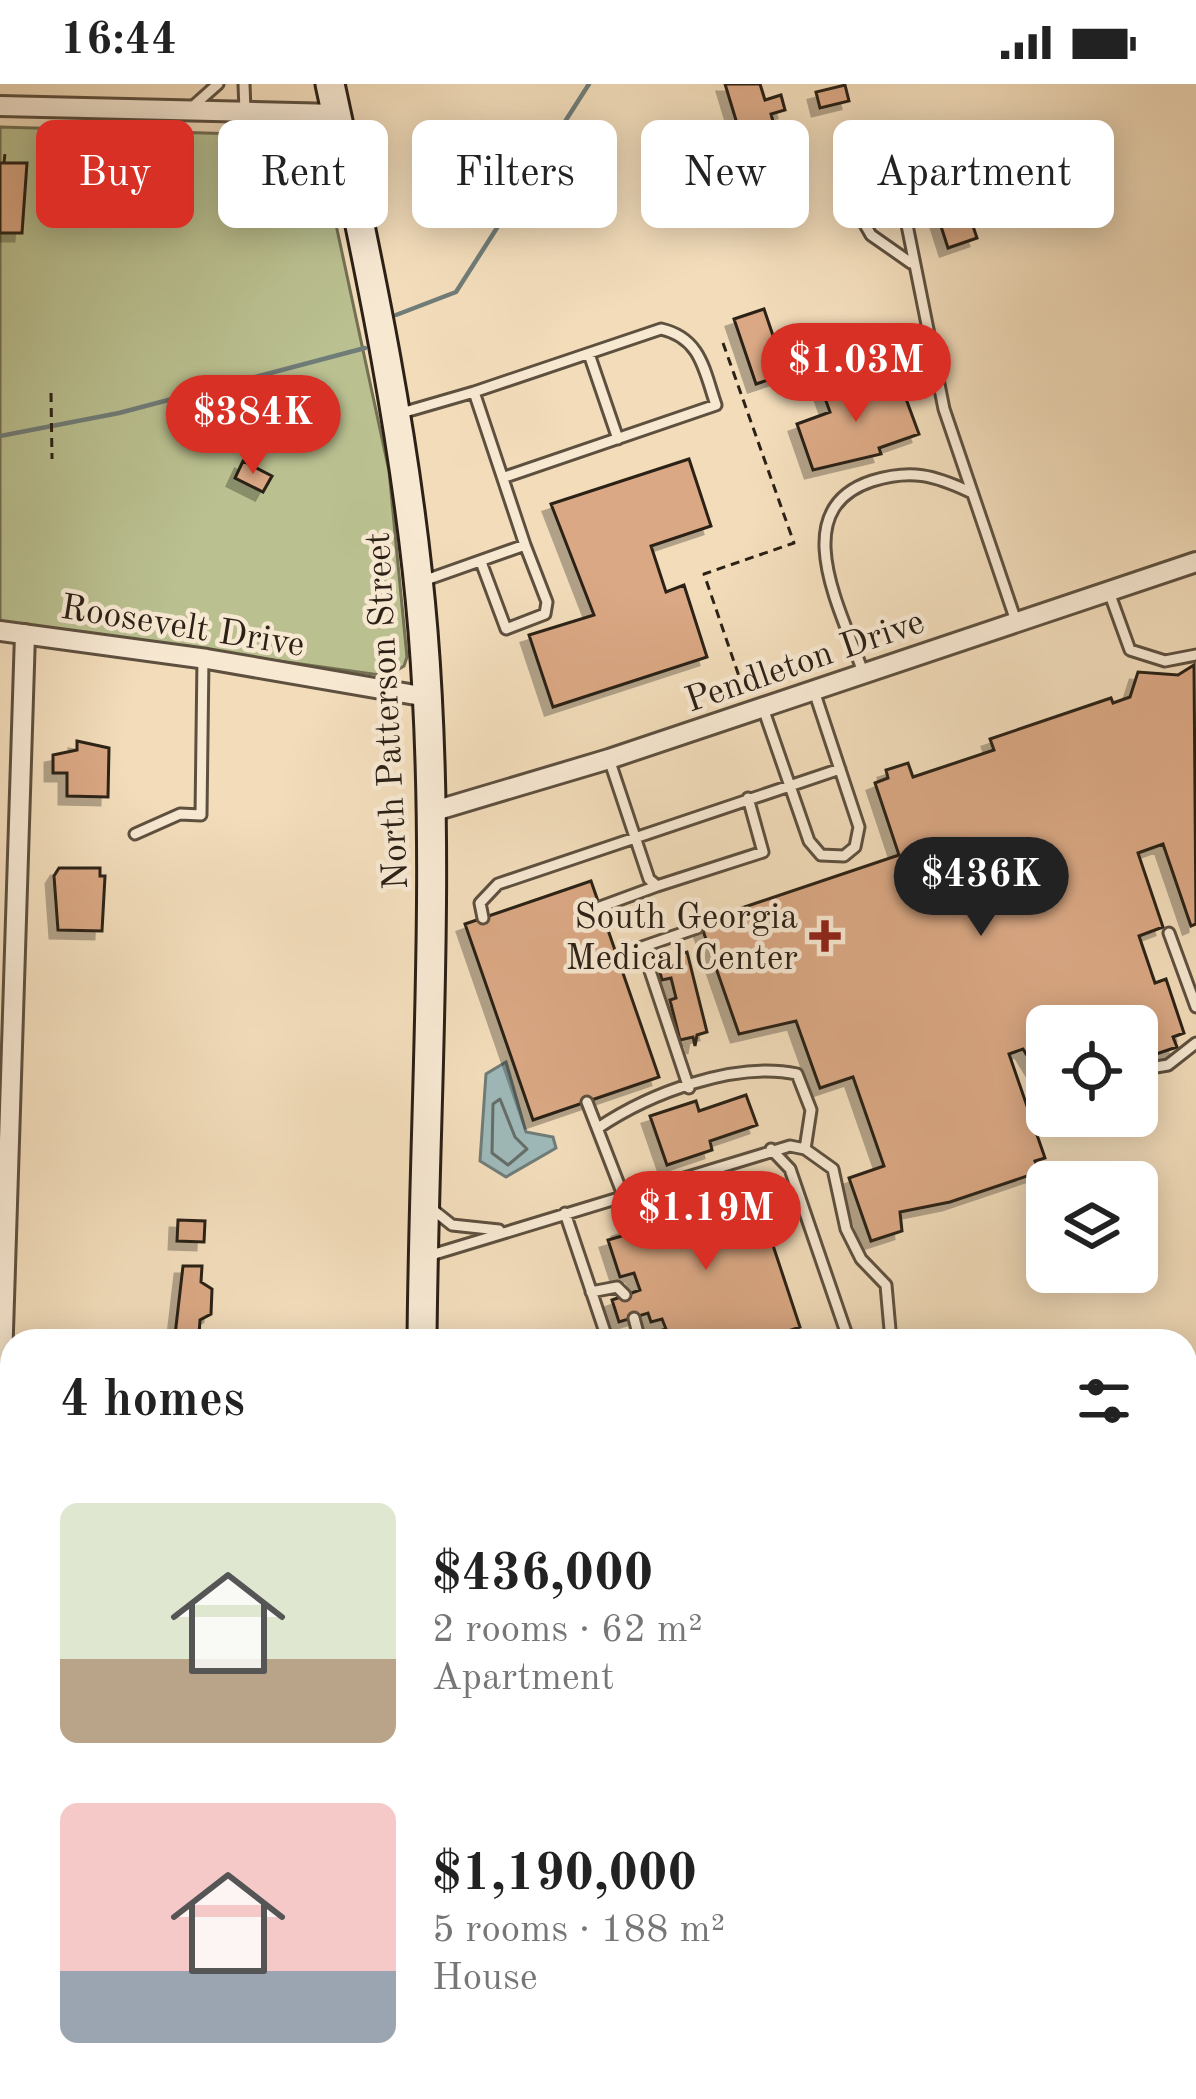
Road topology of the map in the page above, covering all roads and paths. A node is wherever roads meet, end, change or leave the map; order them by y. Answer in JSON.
{"nodes":[{"id":1,"x":218,"y":84,"type":"edge"},
{"id":2,"x":244,"y":84,"type":"edge"},
{"id":3,"x":330,"y":84,"type":"edge"},
{"id":4,"x":0,"y":106,"type":"edge"},
{"id":5,"x":187,"y":110,"type":"junction"},
{"id":6,"x":244,"y":111,"type":"junction"},
{"id":7,"x":336,"y":114,"type":"junction"},
{"id":8,"x":4,"y":153,"type":"dead end"},
{"id":9,"x":4,"y":163,"type":"dead end"},
{"id":10,"x":911,"y":263,"type":"junction"},
{"id":11,"x":723,"y":343,"type":"dead end"},
{"id":12,"x":589,"y":354,"type":"junction"},
{"id":13,"x":475,"y":392,"type":"junction"},
{"id":14,"x":51,"y":393,"type":"dead end"},
{"id":15,"x":395,"y":415,"type":"junction"},
{"id":16,"x":618,"y":439,"type":"junction"},
{"id":17,"x":52,"y":459,"type":"dead end"},
{"id":18,"x":505,"y":477,"type":"junction"},
{"id":19,"x":970,"y":492,"type":"junction"},
{"id":20,"x":525,"y":545,"type":"junction"},
{"id":21,"x":481,"y":562,"type":"junction"},
{"id":22,"x":1196,"y":562,"type":"edge"},
{"id":23,"x":418,"y":583,"type":"junction"},
{"id":24,"x":1109,"y":592,"type":"junction"},
{"id":25,"x":1016,"y":622,"type":"junction"},
{"id":26,"x":0,"y":631,"type":"edge"},
{"id":27,"x":25,"y":634,"type":"junction"},
{"id":28,"x":1196,"y":655,"type":"edge"},
{"id":29,"x":203,"y":658,"type":"junction"},
{"id":30,"x":864,"y":675,"type":"junction"},
{"id":31,"x":743,"y":688,"type":"dead end"},
{"id":32,"x":814,"y":691,"type":"junction"},
{"id":33,"x":427,"y":697,"type":"junction"},
{"id":34,"x":763,"y":708,"type":"junction"},
{"id":35,"x":609,"y":759,"type":"junction"},
{"id":36,"x":840,"y":769,"type":"junction"},
{"id":37,"x":790,"y":787,"type":"junction"},
{"id":38,"x":748,"y":798,"type":"junction"},
{"id":39,"x":431,"y":812,"type":"junction"},
{"id":40,"x":135,"y":834,"type":"dead end"},
{"id":41,"x":635,"y":838,"type":"junction"},
{"id":42,"x":657,"y":886,"type":"junction"},
{"id":43,"x":600,"y":907,"type":"dead end"},
{"id":44,"x":483,"y":918,"type":"dead end"},
{"id":45,"x":697,"y":928,"type":"dead end"},
{"id":46,"x":1169,"y":933,"type":"dead end"},
{"id":47,"x":1196,"y":961,"type":"edge"},
{"id":48,"x":1181,"y":966,"type":"junction"},
{"id":49,"x":1196,"y":1007,"type":"edge"},
{"id":50,"x":1196,"y":1043,"type":"edge"},
{"id":51,"x":1158,"y":1067,"type":"edge"},
{"id":52,"x":689,"y":1088,"type":"junction"},
{"id":53,"x":592,"y":1104,"type":"dead end"},
{"id":54,"x":598,"y":1128,"type":"junction"},
{"id":55,"x":805,"y":1148,"type":"junction"},
{"id":56,"x":771,"y":1149,"type":"junction"},
{"id":57,"x":623,"y":1196,"type":"junction"},
{"id":58,"x":425,"y":1203,"type":"junction"},
{"id":59,"x":565,"y":1213,"type":"junction"},
{"id":60,"x":511,"y":1230,"type":"junction"},
{"id":61,"x":3,"y":1252,"type":"edge"},
{"id":62,"x":423,"y":1258,"type":"junction"},
{"id":63,"x":591,"y":1292,"type":"junction"},
{"id":64,"x":626,"y":1295,"type":"dead end"},
{"id":65,"x":634,"y":1318,"type":"dead end"},
{"id":66,"x":2,"y":1329,"type":"edge"},
{"id":67,"x":422,"y":1329,"type":"edge"},
{"id":68,"x":604,"y":1329,"type":"edge"},
{"id":69,"x":637,"y":1329,"type":"edge"},
{"id":70,"x":845,"y":1329,"type":"edge"},
{"id":71,"x":890,"y":1329,"type":"edge"}],
"edges":[{"from":1,"to":5,"type":"lane"},
{"from":2,"to":6,"type":"lane"},
{"from":3,"to":7,"type":"main road","name":"North Patterson Street"},
{"from":4,"to":5,"type":"street"},
{"from":5,"to":6,"type":"street"},
{"from":6,"to":7,"type":"street"},
{"from":7,"to":15,"type":"main road","name":"North Patterson Street"},
{"from":8,"to":9,"type":"path"},
{"from":10,"to":10,"type":"lane"},
{"from":10,"to":19,"type":"lane"},
{"from":11,"to":31,"type":"path"},
{"from":12,"to":13,"type":"lane"},
{"from":12,"to":16,"type":"lane"},
{"from":12,"to":16,"type":"lane"},
{"from":13,"to":15,"type":"lane"},
{"from":13,"to":18,"type":"lane"},
{"from":14,"to":17,"type":"path"},
{"from":15,"to":23,"type":"main road","name":"North Patterson Street"},
{"from":16,"to":18,"type":"lane"},
{"from":18,"to":20,"type":"lane"},
{"from":19,"to":25,"type":"lane"},
{"from":19,"to":30,"type":"lane"},
{"from":20,"to":21,"type":"lane"},
{"from":20,"to":21,"type":"lane"},
{"from":21,"to":23,"type":"lane"},
{"from":22,"to":24,"type":"street","name":"Pendleton Drive"},
{"from":23,"to":33,"type":"main road","name":"North Patterson Street"},
{"from":24,"to":25,"type":"street","name":"Pendleton Drive"},
{"from":24,"to":28,"type":"lane"},
{"from":25,"to":30,"type":"street","name":"Pendleton Drive"},
{"from":26,"to":27,"type":"street","name":"Roosevelt Drive"},
{"from":27,"to":29,"type":"street","name":"Roosevelt Drive"},
{"from":27,"to":61,"type":"street"},
{"from":29,"to":33,"type":"street","name":"Roosevelt Drive"},
{"from":29,"to":40,"type":"lane"},
{"from":30,"to":32,"type":"street","name":"Pendleton Drive"},
{"from":32,"to":34,"type":"street","name":"Pendleton Drive"},
{"from":32,"to":36,"type":"lane"},
{"from":33,"to":39,"type":"main road","name":"North Patterson Street"},
{"from":34,"to":35,"type":"street","name":"Pendleton Drive"},
{"from":34,"to":37,"type":"lane"},
{"from":35,"to":39,"type":"street","name":"Pendleton Drive"},
{"from":35,"to":41,"type":"lane"},
{"from":36,"to":37,"type":"lane"},
{"from":36,"to":37,"type":"lane"},
{"from":37,"to":38,"type":"lane"},
{"from":38,"to":41,"type":"lane"},
{"from":38,"to":42,"type":"lane"},
{"from":39,"to":58,"type":"main road","name":"North Patterson Street"},
{"from":41,"to":42,"type":"lane"},
{"from":41,"to":44,"type":"lane"},
{"from":42,"to":43,"type":"lane"},
{"from":45,"to":52,"type":"lane"},
{"from":46,"to":48,"type":"lane"},
{"from":47,"to":48,"type":"lane"},
{"from":48,"to":49,"type":"lane"},
{"from":50,"to":51,"type":"lane"},
{"from":52,"to":54,"type":"lane"},
{"from":52,"to":55,"type":"lane"},
{"from":53,"to":54,"type":"lane"},
{"from":54,"to":57,"type":"lane"},
{"from":55,"to":56,"type":"lane"},
{"from":55,"to":71,"type":"lane"},
{"from":56,"to":57,"type":"lane"},
{"from":56,"to":70,"type":"lane"},
{"from":57,"to":59,"type":"lane"},
{"from":58,"to":60,"type":"lane"},
{"from":58,"to":62,"type":"main road","name":"North Patterson Street"},
{"from":59,"to":60,"type":"lane"},
{"from":59,"to":63,"type":"lane"},
{"from":60,"to":62,"type":"lane"},
{"from":61,"to":66,"type":"street"},
{"from":62,"to":67,"type":"main road","name":"North Patterson Street"},
{"from":63,"to":64,"type":"lane"},
{"from":63,"to":68,"type":"lane"},
{"from":65,"to":69,"type":"lane"}]}
